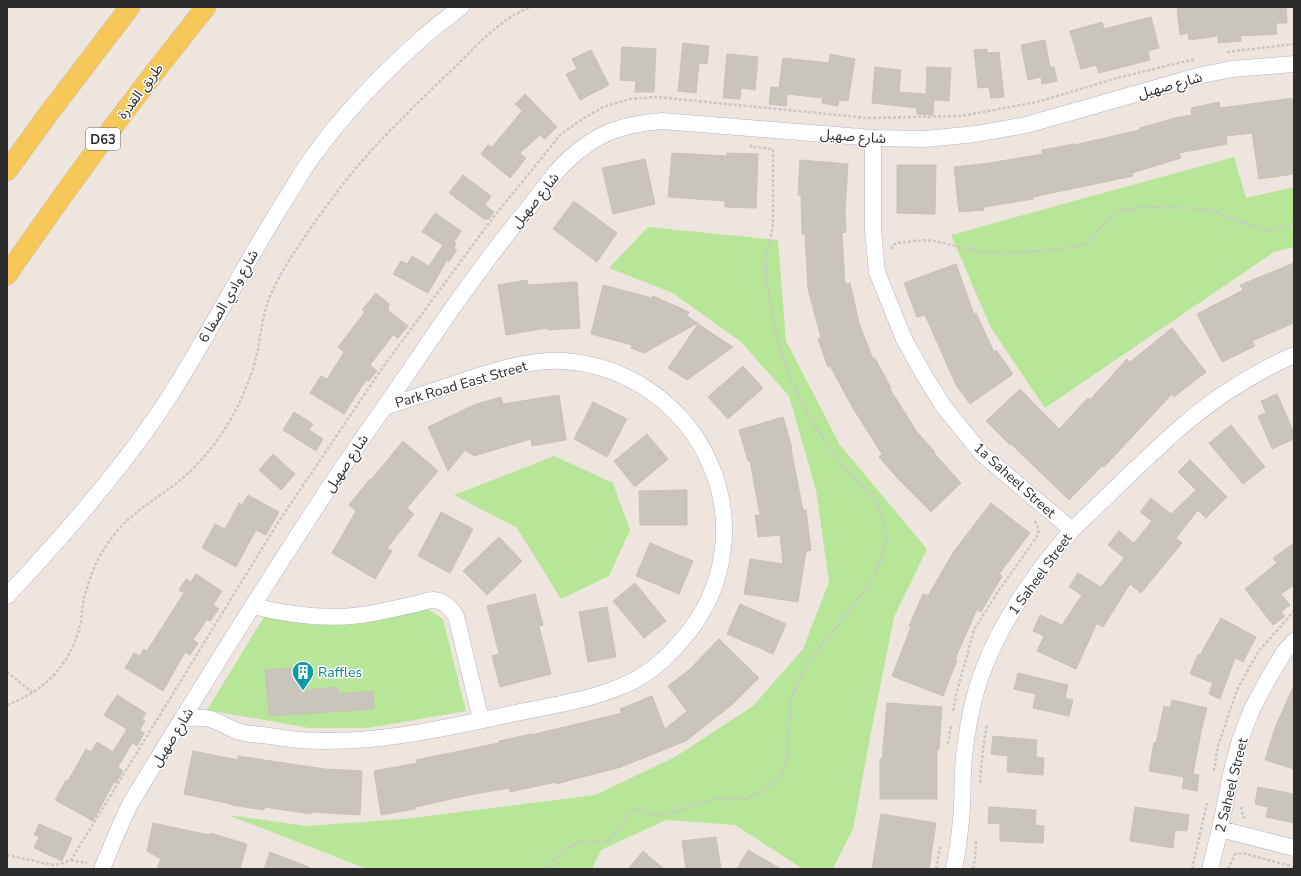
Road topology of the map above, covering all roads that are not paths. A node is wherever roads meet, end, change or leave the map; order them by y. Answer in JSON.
{"nodes":[{"id":1,"x":130,"y":7,"type":"edge"},
{"id":2,"x":206,"y":7,"type":"edge"},
{"id":3,"x":461,"y":7,"type":"edge"},
{"id":4,"x":1294,"y":64,"type":"edge"},
{"id":5,"x":874,"y":138,"type":"junction"},
{"id":6,"x":7,"y":171,"type":"edge"},
{"id":7,"x":7,"y":275,"type":"edge"},
{"id":8,"x":1294,"y":355,"type":"edge"},
{"id":9,"x":385,"y":407,"type":"junction"},
{"id":10,"x":1072,"y":530,"type":"junction"},
{"id":11,"x":7,"y":596,"type":"edge"},
{"id":12,"x":253,"y":606,"type":"junction"},
{"id":13,"x":1294,"y":641,"type":"edge"},
{"id":14,"x":183,"y":719,"type":"junction"},
{"id":15,"x":481,"y":720,"type":"junction"},
{"id":16,"x":1220,"y":829,"type":"junction"},
{"id":17,"x":1294,"y":848,"type":"edge"},
{"id":18,"x":102,"y":869,"type":"edge"},
{"id":19,"x":954,"y":869,"type":"edge"},
{"id":20,"x":1210,"y":869,"type":"edge"}],
"edges":[{"from":1,"to":6,"type":"main road"},
{"from":2,"to":7,"type":"main road","name":"طريق القدرة","number":"D63"},
{"from":3,"to":11,"type":"street","name":"شارع وادي الصفا 6"},
{"from":4,"to":5,"type":"street","name":"شارع صهيل"},
{"from":5,"to":9,"type":"street","name":"شارع صهيل"},
{"from":5,"to":10,"type":"street","name":"1a Saheel Street"},
{"from":8,"to":10,"type":"street","name":"1 Saheel Street"},
{"from":9,"to":12,"type":"street","name":"شارع صهيل"},
{"from":9,"to":15,"type":"street","name":"Park Road East Street"},
{"from":10,"to":19,"type":"street","name":"1 Saheel Street"},
{"from":12,"to":14,"type":"street","name":"شارع صهيل"},
{"from":12,"to":15,"type":"street"},
{"from":13,"to":16,"type":"street","name":"2 Saheel Street"},
{"from":14,"to":15,"type":"street","name":"Park Road East Street"},
{"from":14,"to":18,"type":"street","name":"شارع صهيل"},
{"from":16,"to":17,"type":"street"},
{"from":16,"to":20,"type":"street","name":"2 Saheel Street"}]}
